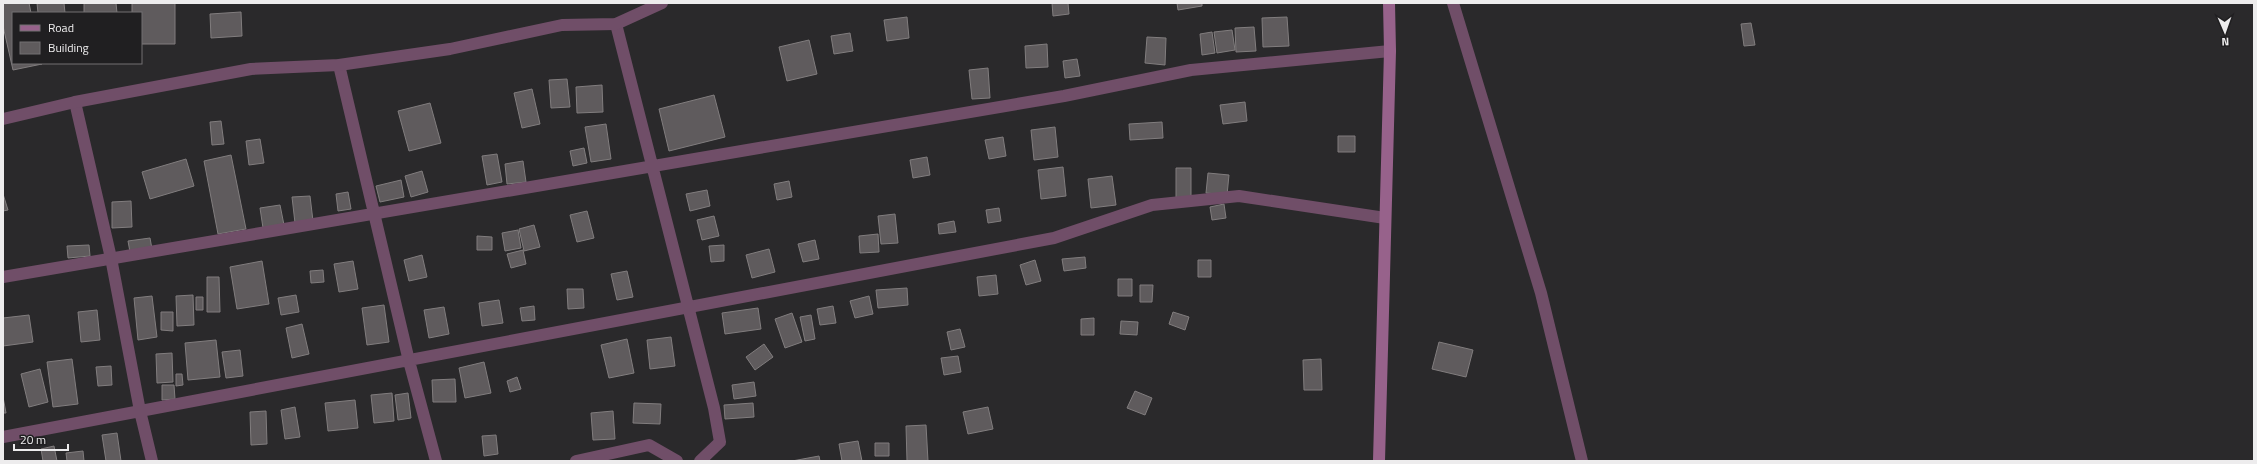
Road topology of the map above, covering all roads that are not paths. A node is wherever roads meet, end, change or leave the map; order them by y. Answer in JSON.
{"nodes":[{"id":1,"x":662,"y":3,"type":"edge"},
{"id":2,"x":1388,"y":3,"type":"edge"},
{"id":3,"x":1453,"y":3,"type":"edge"},
{"id":4,"x":616,"y":24,"type":"junction"},
{"id":5,"x":1390,"y":51,"type":"junction"},
{"id":6,"x":339,"y":65,"type":"junction"},
{"id":7,"x":75,"y":102,"type":"junction"},
{"id":8,"x":3,"y":118,"type":"edge"},
{"id":9,"x":652,"y":166,"type":"junction"},
{"id":10,"x":375,"y":213,"type":"junction"},
{"id":11,"x":1386,"y":218,"type":"junction"},
{"id":12,"x":111,"y":258,"type":"junction"},
{"id":13,"x":3,"y":277,"type":"edge"},
{"id":14,"x":688,"y":308,"type":"junction"},
{"id":15,"x":409,"y":360,"type":"junction"},
{"id":16,"x":140,"y":411,"type":"junction"},
{"id":17,"x":3,"y":437,"type":"edge"},
{"id":18,"x":152,"y":461,"type":"edge"},
{"id":19,"x":436,"y":461,"type":"edge"},
{"id":20,"x":576,"y":461,"type":"edge"},
{"id":21,"x":677,"y":461,"type":"edge"},
{"id":22,"x":700,"y":461,"type":"edge"},
{"id":23,"x":1379,"y":461,"type":"edge"},
{"id":24,"x":1582,"y":461,"type":"edge"}],
"edges":[{"from":1,"to":4,"type":"street"},
{"from":2,"to":5,"type":"main road"},
{"from":3,"to":24,"type":"street"},
{"from":4,"to":6,"type":"street"},
{"from":4,"to":9,"type":"street"},
{"from":5,"to":9,"type":"street"},
{"from":5,"to":11,"type":"main road"},
{"from":6,"to":7,"type":"street"},
{"from":6,"to":10,"type":"street"},
{"from":7,"to":8,"type":"street"},
{"from":7,"to":12,"type":"street"},
{"from":9,"to":10,"type":"street"},
{"from":9,"to":14,"type":"street"},
{"from":10,"to":12,"type":"street"},
{"from":10,"to":15,"type":"street"},
{"from":11,"to":14,"type":"street"},
{"from":11,"to":23,"type":"main road"},
{"from":12,"to":13,"type":"street"},
{"from":12,"to":16,"type":"street"},
{"from":14,"to":15,"type":"street"},
{"from":14,"to":22,"type":"street"},
{"from":15,"to":16,"type":"street"},
{"from":15,"to":19,"type":"street"},
{"from":16,"to":17,"type":"street"},
{"from":16,"to":18,"type":"street"},
{"from":20,"to":21,"type":"street"}]}
